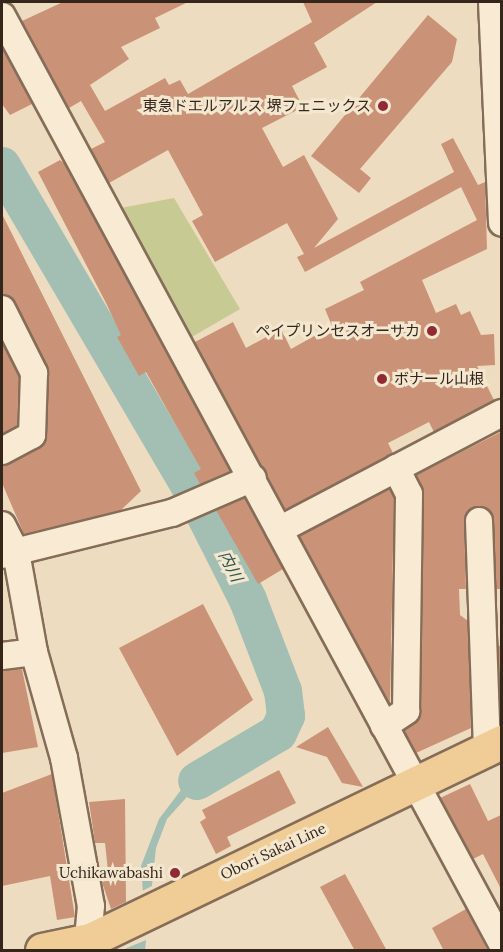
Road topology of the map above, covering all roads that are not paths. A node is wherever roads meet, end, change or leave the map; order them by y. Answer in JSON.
{"nodes":[{"id":1,"x":492,"y":2,"type":"edge"},
{"id":2,"x":2,"y":16,"type":"edge"},
{"id":3,"x":499,"y":119,"type":"edge"},
{"id":4,"x":501,"y":224,"type":"edge"},
{"id":5,"x":2,"y":309,"type":"edge"},
{"id":6,"x":501,"y":413,"type":"edge"},
{"id":7,"x":2,"y":450,"type":"edge"},
{"id":8,"x":396,"y":468,"type":"junction"},
{"id":9,"x":253,"y":478,"type":"junction"},
{"id":10,"x":479,"y":521,"type":"dead end"},
{"id":11,"x":2,"y":525,"type":"edge"},
{"id":12,"x":279,"y":530,"type":"junction"},
{"id":13,"x":9,"y":554,"type":"edge"},
{"id":14,"x":34,"y":651,"type":"junction"},
{"id":15,"x":2,"y":656,"type":"edge"},
{"id":16,"x":384,"y":726,"type":"junction"},
{"id":17,"x":494,"y":746,"type":"edge"},
{"id":18,"x":415,"y":784,"type":"junction"},
{"id":19,"x":501,"y":944,"type":"edge"},
{"id":20,"x":88,"y":945,"type":"edge"},
{"id":21,"x":42,"y":951,"type":"edge"}],
"edges":[{"from":1,"to":3,"type":"street"},
{"from":2,"to":9,"type":"street"},
{"from":3,"to":4,"type":"street"},
{"from":5,"to":7,"type":"street"},
{"from":6,"to":8,"type":"street"},
{"from":8,"to":12,"type":"street"},
{"from":8,"to":16,"type":"street"},
{"from":9,"to":12,"type":"street"},
{"from":9,"to":13,"type":"street"},
{"from":10,"to":17,"type":"street"},
{"from":11,"to":13,"type":"street"},
{"from":12,"to":16,"type":"street"},
{"from":13,"to":14,"type":"street"},
{"from":14,"to":15,"type":"street"},
{"from":14,"to":20,"type":"street"},
{"from":16,"to":18,"type":"street"},
{"from":17,"to":18,"type":"main road","name":"Obori Sakai Line"},
{"from":18,"to":19,"type":"street"},
{"from":18,"to":20,"type":"main road","name":"Obori Sakai Line"},
{"from":20,"to":21,"type":"main road","name":"Obori Sakai Line"}]}
